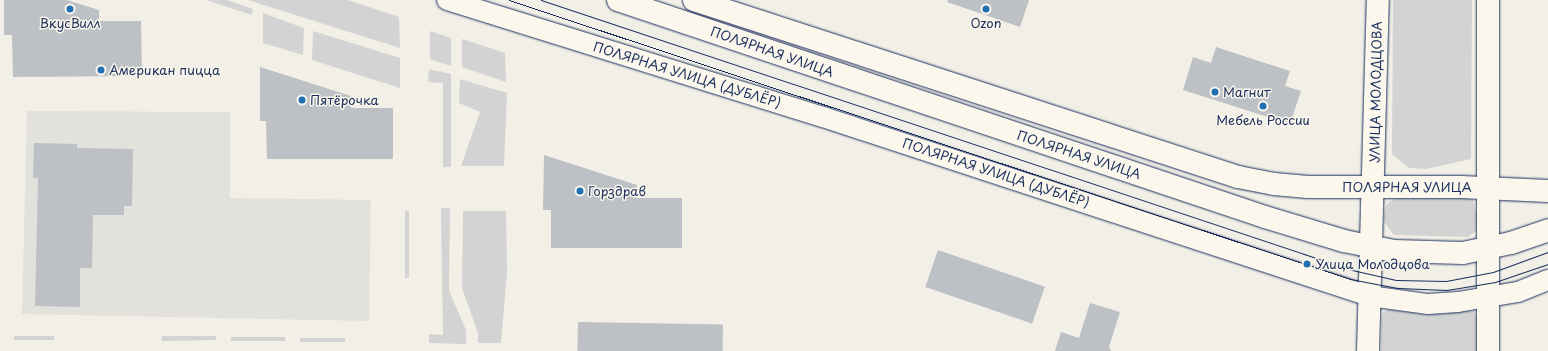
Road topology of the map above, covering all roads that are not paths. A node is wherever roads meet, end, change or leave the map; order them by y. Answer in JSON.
{"nodes":[{"id":1,"x":447,"y":0,"type":"edge"},
{"id":2,"x":618,"y":0,"type":"edge"},
{"id":3,"x":694,"y":0,"type":"edge"},
{"id":4,"x":1378,"y":0,"type":"edge"},
{"id":5,"x":1488,"y":0,"type":"edge"},
{"id":6,"x":1374,"y":187,"type":"junction"},
{"id":7,"x":1488,"y":187,"type":"junction"},
{"id":8,"x":1548,"y":191,"type":"edge"},
{"id":9,"x":1548,"y":230,"type":"edge"},
{"id":10,"x":1371,"y":247,"type":"junction"},
{"id":11,"x":1488,"y":249,"type":"junction"},
{"id":12,"x":1548,"y":280,"type":"edge"},
{"id":13,"x":1369,"y":296,"type":"junction"},
{"id":14,"x":1488,"y":299,"type":"junction"},
{"id":15,"x":1368,"y":351,"type":"edge"},
{"id":16,"x":1488,"y":351,"type":"edge"}],
"edges":[{"from":1,"to":13,"type":"street","name":"ПОЛЯРНАЯ УЛИЦА (ДУБЛЁР)"},
{"from":2,"to":10,"type":"main road","name":"ПОЛЯРНАЯ УЛИЦА"},
{"from":3,"to":6,"type":"main road","name":"ПОЛЯРНАЯ УЛИЦА"},
{"from":4,"to":6,"type":"main road","name":"УЛИЦА МОЛОДЦОВА"},
{"from":5,"to":7,"type":"main road"},
{"from":6,"to":7,"type":"main road","name":"ПОЛЯРНАЯ УЛИЦА"},
{"from":6,"to":10,"type":"main road","name":"УЛИЦА МОЛОДЦОВА"},
{"from":7,"to":8,"type":"main road","name":"ПОЛЯРНАЯ УЛИЦА"},
{"from":7,"to":11,"type":"main road"},
{"from":9,"to":11,"type":"main road","name":"ПОЛЯРНАЯ УЛИЦА"},
{"from":10,"to":11,"type":"main road","name":"ПОЛЯРНАЯ УЛИЦА"},
{"from":10,"to":13,"type":"main road","name":"УЛИЦА МОЛОДЦОВА"},
{"from":11,"to":14,"type":"main road"},
{"from":12,"to":14,"type":"street","name":"ПОЛЯРНАЯ УЛИЦА (ДУБЛЁР)"},
{"from":13,"to":14,"type":"street","name":"ПОЛЯРНАЯ УЛИЦА (ДУБЛЁР)"},
{"from":13,"to":15,"type":"main road","name":"УЛИЦА МОЛОДЦОВА"},
{"from":14,"to":16,"type":"main road"}]}
